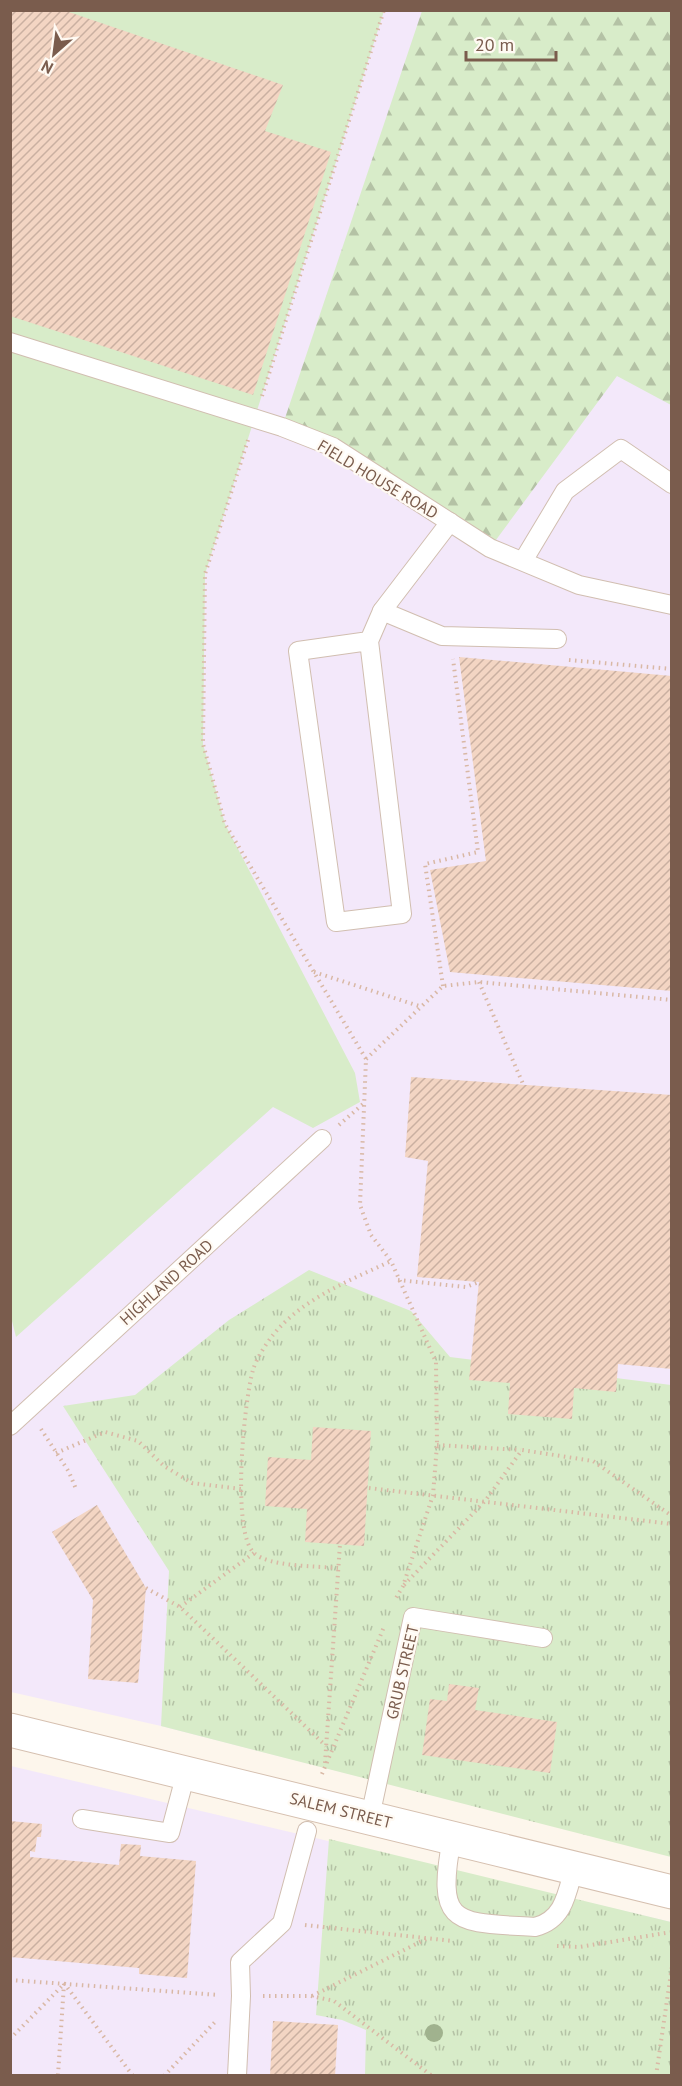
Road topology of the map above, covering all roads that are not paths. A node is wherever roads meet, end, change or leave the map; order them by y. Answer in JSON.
{"nodes":[{"id":1,"x":10,"y":342,"type":"edge"},
{"id":2,"x":672,"y":484,"type":"edge"},
{"id":3,"x":450,"y":522,"type":"junction"},
{"id":4,"x":523,"y":561,"type":"junction"},
{"id":5,"x":672,"y":605,"type":"edge"},
{"id":6,"x":382,"y":611,"type":"junction"},
{"id":7,"x":557,"y":639,"type":"dead end"},
{"id":8,"x":369,"y":641,"type":"junction"},
{"id":9,"x":322,"y":1139,"type":"road end"},
{"id":10,"x":10,"y":1426,"type":"edge"},
{"id":11,"x":543,"y":1638,"type":"dead end"},
{"id":12,"x":10,"y":1730,"type":"edge"},
{"id":13,"x":186,"y":1773,"type":"junction"},
{"id":14,"x":370,"y":1817,"type":"junction"},
{"id":15,"x":82,"y":1819,"type":"dead end"},
{"id":16,"x":307,"y":1831,"type":"dead end"},
{"id":17,"x":452,"y":1838,"type":"junction"},
{"id":18,"x":574,"y":1868,"type":"junction"},
{"id":19,"x":672,"y":1892,"type":"edge"},
{"id":20,"x":237,"y":2076,"type":"edge"}],
"edges":[{"from":1,"to":3,"type":"lane","name":"FIELD HOUSE ROAD"},
{"from":2,"to":4,"type":"lane"},
{"from":3,"to":4,"type":"lane","name":"FIELD HOUSE ROAD"},
{"from":3,"to":6,"type":"lane"},
{"from":4,"to":5,"type":"lane","name":"FIELD HOUSE ROAD"},
{"from":6,"to":7,"type":"lane"},
{"from":6,"to":8,"type":"lane"},
{"from":8,"to":8,"type":"lane"},
{"from":9,"to":10,"type":"lane","name":"HIGHLAND ROAD"},
{"from":11,"to":14,"type":"lane","name":"GRUB STREET"},
{"from":12,"to":13,"type":"street","name":"SALEM STREET"},
{"from":13,"to":14,"type":"street","name":"SALEM STREET"},
{"from":13,"to":15,"type":"lane"},
{"from":14,"to":17,"type":"street","name":"SALEM STREET"},
{"from":16,"to":20,"type":"lane"},
{"from":17,"to":18,"type":"street","name":"SALEM STREET"},
{"from":17,"to":18,"type":"lane"},
{"from":18,"to":19,"type":"street","name":"SALEM STREET"}]}
